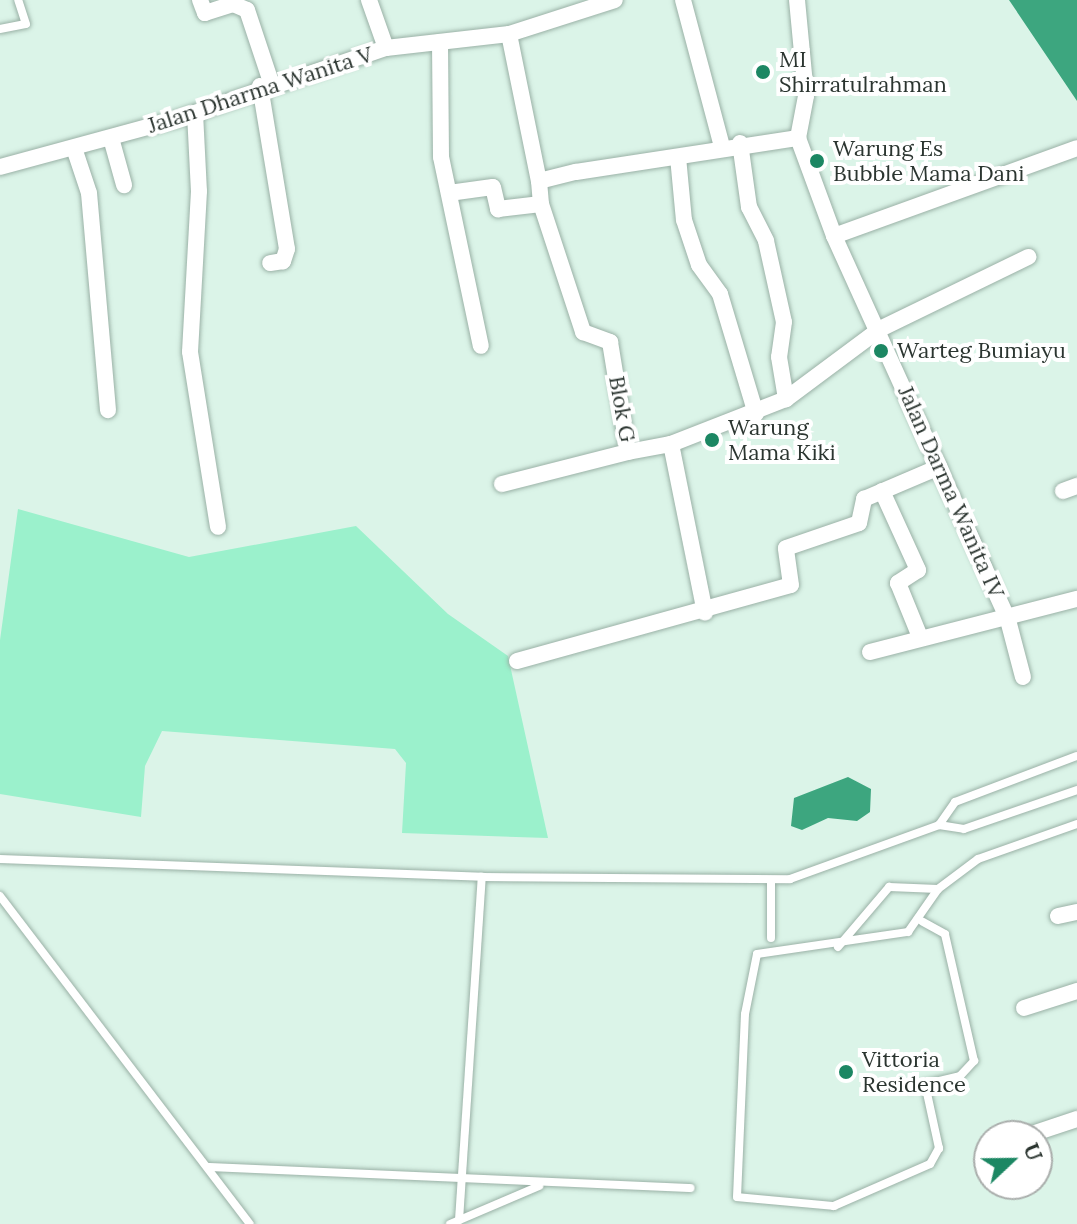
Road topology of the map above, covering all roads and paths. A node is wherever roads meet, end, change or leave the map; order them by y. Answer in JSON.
{"nodes":[{"id":1,"x":18,"y":0,"type":"edge"},
{"id":2,"x":200,"y":0,"type":"edge"},
{"id":3,"x":369,"y":0,"type":"edge"},
{"id":4,"x":615,"y":0,"type":"edge"},
{"id":5,"x":683,"y":0,"type":"edge"},
{"id":6,"x":797,"y":0,"type":"edge"},
{"id":7,"x":0,"y":29,"type":"edge"},
{"id":8,"x":509,"y":34,"type":"junction"},
{"id":9,"x":440,"y":42,"type":"junction"},
{"id":10,"x":386,"y":48,"type":"junction"},
{"id":11,"x":266,"y":85,"type":"junction"},
{"id":12,"x":195,"y":113,"type":"junction"},
{"id":13,"x":111,"y":138,"type":"junction"},
{"id":14,"x":798,"y":138,"type":"junction"},
{"id":15,"x":740,"y":143,"type":"junction"},
{"id":16,"x":1076,"y":146,"type":"edge"},
{"id":17,"x":722,"y":147,"type":"junction"},
{"id":18,"x":74,"y":148,"type":"junction"},
{"id":19,"x":678,"y":157,"type":"junction"},
{"id":20,"x":0,"y":167,"type":"edge"},
{"id":21,"x":539,"y":181,"type":"junction"},
{"id":22,"x":124,"y":185,"type":"dead end"},
{"id":23,"x":449,"y":193,"type":"junction"},
{"id":24,"x":541,"y":204,"type":"junction"},
{"id":25,"x":834,"y":236,"type":"junction"},
{"id":26,"x":1028,"y":257,"type":"dead end"},
{"id":27,"x":270,"y":263,"type":"dead end"},
{"id":28,"x":880,"y":329,"type":"junction"},
{"id":29,"x":481,"y":346,"type":"dead end"},
{"id":30,"x":786,"y":399,"type":"junction"},
{"id":31,"x":108,"y":410,"type":"dead end"},
{"id":32,"x":756,"y":414,"type":"junction"},
{"id":33,"x":671,"y":444,"type":"junction"},
{"id":34,"x":628,"y":452,"type":"junction"},
{"id":35,"x":939,"y":467,"type":"junction"},
{"id":36,"x":502,"y":484,"type":"dead end"},
{"id":37,"x":882,"y":491,"type":"junction"},
{"id":38,"x":218,"y":527,"type":"dead end"},
{"id":39,"x":1077,"y":599,"type":"edge"},
{"id":40,"x":705,"y":613,"type":"junction"},
{"id":41,"x":1008,"y":620,"type":"junction"},
{"id":42,"x":920,"y":637,"type":"junction"},
{"id":43,"x":870,"y":652,"type":"dead end"},
{"id":44,"x":517,"y":661,"type":"dead end"},
{"id":45,"x":1023,"y":677,"type":"dead end"},
{"id":46,"x":1077,"y":756,"type":"edge"},
{"id":47,"x":1077,"y":790,"type":"edge"},
{"id":48,"x":1077,"y":824,"type":"edge"},
{"id":49,"x":939,"y":825,"type":"junction"},
{"id":50,"x":0,"y":859,"type":"edge"},
{"id":51,"x":482,"y":877,"type":"junction"},
{"id":52,"x":771,"y":880,"type":"junction"},
{"id":53,"x":938,"y":889,"type":"junction"},
{"id":54,"x":0,"y":896,"type":"edge"},
{"id":55,"x":1077,"y":912,"type":"edge"},
{"id":56,"x":1058,"y":916,"type":"dead end"},
{"id":57,"x":922,"y":921,"type":"junction"},
{"id":58,"x":771,"y":938,"type":"dead end"},
{"id":59,"x":838,"y":947,"type":"junction"},
{"id":60,"x":1077,"y":991,"type":"edge"},
{"id":61,"x":1024,"y":1008,"type":"dead end"},
{"id":62,"x":925,"y":1084,"type":"junction"},
{"id":63,"x":910,"y":1088,"type":"dead end"},
{"id":64,"x":1077,"y":1119,"type":"edge"},
{"id":65,"x":1053,"y":1127,"type":"edge"},
{"id":66,"x":208,"y":1167,"type":"junction"},
{"id":67,"x":462,"y":1181,"type":"junction"},
{"id":68,"x":544,"y":1184,"type":"junction"},
{"id":69,"x":691,"y":1188,"type":"dead end"},
{"id":70,"x":459,"y":1220,"type":"junction"},
{"id":71,"x":250,"y":1224,"type":"edge"},
{"id":72,"x":450,"y":1224,"type":"edge"}],
"edges":[{"from":1,"to":7,"type":"lane"},
{"from":2,"to":11,"type":"street"},
{"from":3,"to":10,"type":"street"},
{"from":4,"to":8,"type":"street","name":"Jalan Dharma Wanita V"},
{"from":5,"to":17,"type":"street"},
{"from":6,"to":14,"type":"street"},
{"from":8,"to":9,"type":"street","name":"Jalan Dharma Wanita V"},
{"from":8,"to":21,"type":"street"},
{"from":9,"to":10,"type":"street","name":"Jalan Dharma Wanita V"},
{"from":9,"to":23,"type":"street"},
{"from":10,"to":11,"type":"street","name":"Jalan Dharma Wanita V"},
{"from":11,"to":12,"type":"street","name":"Jalan Dharma Wanita V"},
{"from":11,"to":27,"type":"street"},
{"from":12,"to":13,"type":"street","name":"Jalan Dharma Wanita V"},
{"from":12,"to":38,"type":"street"},
{"from":13,"to":18,"type":"street","name":"Jalan Dharma Wanita V"},
{"from":13,"to":22,"type":"street"},
{"from":14,"to":15,"type":"street"},
{"from":14,"to":25,"type":"street","name":"Jalan Darma Wanita IV"},
{"from":15,"to":17,"type":"street"},
{"from":15,"to":30,"type":"street"},
{"from":16,"to":25,"type":"street"},
{"from":17,"to":19,"type":"street"},
{"from":18,"to":20,"type":"street","name":"Jalan Dharma Wanita V"},
{"from":18,"to":31,"type":"street"},
{"from":19,"to":21,"type":"street"},
{"from":19,"to":32,"type":"street"},
{"from":21,"to":24,"type":"street"},
{"from":23,"to":24,"type":"street"},
{"from":23,"to":29,"type":"street"},
{"from":24,"to":34,"type":"street","name":"Blok G"},
{"from":25,"to":28,"type":"street","name":"Jalan Darma Wanita IV"},
{"from":26,"to":28,"type":"street","name":"Blok G"},
{"from":28,"to":30,"type":"street","name":"Blok G"},
{"from":28,"to":35,"type":"street","name":"Jalan Darma Wanita IV"},
{"from":30,"to":32,"type":"street","name":"Blok G"},
{"from":32,"to":33,"type":"street","name":"Blok G"},
{"from":33,"to":34,"type":"street","name":"Blok G"},
{"from":33,"to":40,"type":"street"},
{"from":34,"to":36,"type":"street"},
{"from":35,"to":37,"type":"street"},
{"from":35,"to":41,"type":"street","name":"Jalan Darma Wanita IV"},
{"from":37,"to":40,"type":"street"},
{"from":37,"to":42,"type":"street"},
{"from":39,"to":41,"type":"street","name":"Jalan Darma Wanita IV"},
{"from":40,"to":44,"type":"street"},
{"from":41,"to":42,"type":"street"},
{"from":41,"to":45,"type":"street","name":"Jalan Darma Wanita IV"},
{"from":42,"to":43,"type":"street"},
{"from":46,"to":49,"type":"lane"},
{"from":47,"to":49,"type":"lane"},
{"from":48,"to":53,"type":"lane"},
{"from":49,"to":52,"type":"lane"},
{"from":50,"to":51,"type":"lane"},
{"from":51,"to":52,"type":"lane"},
{"from":51,"to":67,"type":"lane"},
{"from":52,"to":58,"type":"lane"},
{"from":53,"to":57,"type":"lane"},
{"from":53,"to":59,"type":"lane"},
{"from":54,"to":66,"type":"lane"},
{"from":55,"to":56,"type":"street"},
{"from":57,"to":59,"type":"lane"},
{"from":57,"to":62,"type":"lane"},
{"from":59,"to":62,"type":"lane"},
{"from":60,"to":61,"type":"street"},
{"from":62,"to":63,"type":"lane"},
{"from":64,"to":65,"type":"street"},
{"from":66,"to":67,"type":"lane"},
{"from":66,"to":71,"type":"lane"},
{"from":67,"to":68,"type":"lane"},
{"from":67,"to":70,"type":"lane"},
{"from":68,"to":69,"type":"lane"},
{"from":68,"to":70,"type":"lane"},
{"from":70,"to":72,"type":"lane"}]}
